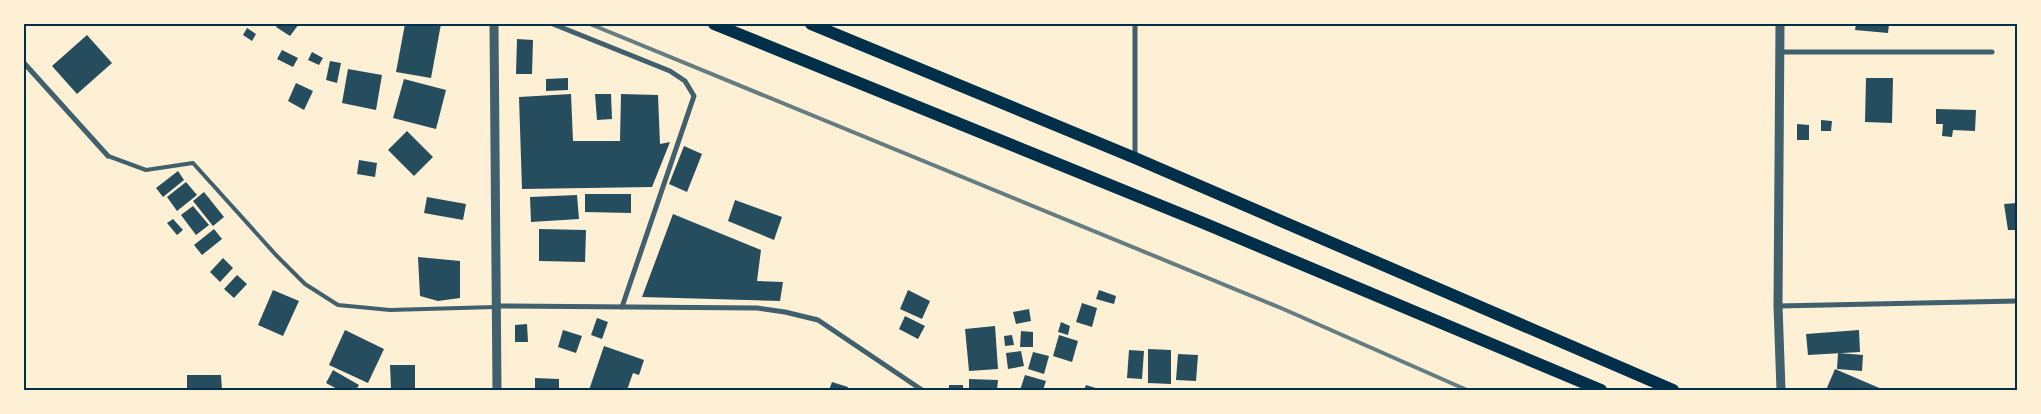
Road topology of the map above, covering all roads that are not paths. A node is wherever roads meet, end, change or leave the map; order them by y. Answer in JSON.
{"nodes":[{"id":1,"x":494,"y":24,"type":"edge"},
{"id":2,"x":553,"y":24,"type":"edge"},
{"id":3,"x":714,"y":24,"type":"edge"},
{"id":4,"x":812,"y":24,"type":"edge"},
{"id":5,"x":1135,"y":24,"type":"edge"},
{"id":6,"x":1780,"y":24,"type":"edge"},
{"id":7,"x":1780,"y":52,"type":"junction"},
{"id":8,"x":1992,"y":52,"type":"dead end"},
{"id":9,"x":24,"y":63,"type":"edge"},
{"id":10,"x":108,"y":156,"type":"joint"},
{"id":11,"x":1135,"y":158,"type":"junction"},
{"id":12,"x":2017,"y":301,"type":"edge"},
{"id":13,"x":497,"y":306,"type":"junction"},
{"id":14,"x":1778,"y":306,"type":"junction"},
{"id":15,"x":622,"y":307,"type":"junction"},
{"id":16,"x":496,"y":390,"type":"edge"},
{"id":17,"x":922,"y":390,"type":"edge"},
{"id":18,"x":1601,"y":390,"type":"edge"},
{"id":19,"x":1673,"y":390,"type":"edge"},
{"id":20,"x":1781,"y":390,"type":"edge"}],
"edges":[{"from":1,"to":13,"type":"street"},
{"from":2,"to":15,"type":"street"},
{"from":3,"to":18,"type":"main road"},
{"from":4,"to":11,"type":"main road"},
{"from":5,"to":11,"type":"street"},
{"from":6,"to":7,"type":"street"},
{"from":7,"to":8,"type":"street"},
{"from":7,"to":14,"type":"street"},
{"from":9,"to":10,"type":"street"},
{"from":10,"to":13,"type":"lane"},
{"from":11,"to":19,"type":"main road"},
{"from":12,"to":14,"type":"street"},
{"from":13,"to":15,"type":"street"},
{"from":13,"to":16,"type":"street"},
{"from":14,"to":20,"type":"street"},
{"from":15,"to":17,"type":"street"}]}
